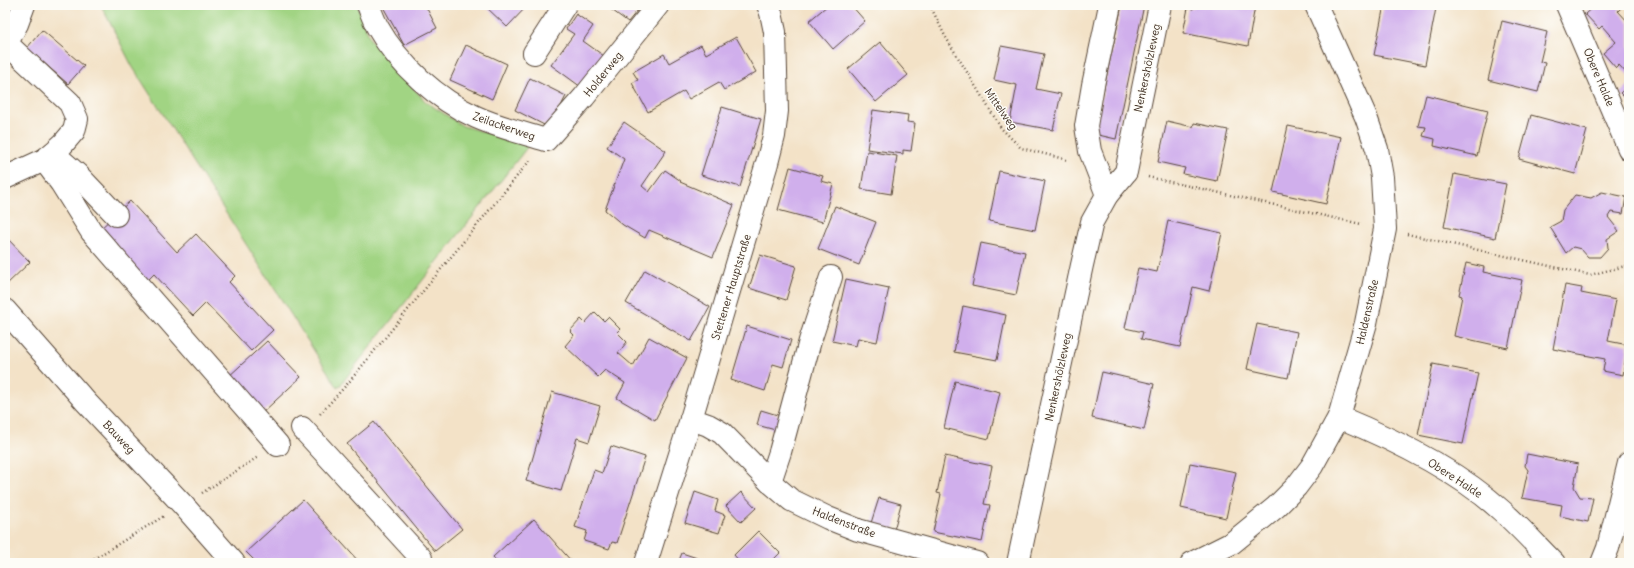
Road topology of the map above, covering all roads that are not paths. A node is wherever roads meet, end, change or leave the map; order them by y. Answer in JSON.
{"nodes":[{"id":1,"x":24,"y":5,"type":"edge"},
{"id":2,"x":368,"y":5,"type":"edge"},
{"id":3,"x":565,"y":5,"type":"edge"},
{"id":4,"x":658,"y":5,"type":"edge"},
{"id":5,"x":768,"y":5,"type":"edge"},
{"id":6,"x":1110,"y":5,"type":"edge"},
{"id":7,"x":1160,"y":5,"type":"edge"},
{"id":8,"x":1316,"y":5,"type":"edge"},
{"id":9,"x":1567,"y":5,"type":"edge"},
{"id":10,"x":6,"y":43,"type":"edge"},
{"id":11,"x":534,"y":53,"type":"dead end"},
{"id":12,"x":546,"y":140,"type":"joint"},
{"id":13,"x":1629,"y":149,"type":"edge"},
{"id":14,"x":48,"y":157,"type":"junction"},
{"id":15,"x":5,"y":178,"type":"edge"},
{"id":16,"x":1107,"y":195,"type":"junction"},
{"id":17,"x":116,"y":215,"type":"dead end"},
{"id":18,"x":831,"y":277,"type":"dead end"},
{"id":19,"x":5,"y":310,"type":"edge"},
{"id":20,"x":1339,"y":417,"type":"junction"},
{"id":21,"x":691,"y":419,"type":"junction"},
{"id":22,"x":302,"y":428,"type":"road end"},
{"id":23,"x":278,"y":445,"type":"road end"},
{"id":24,"x":1629,"y":463,"type":"edge"},
{"id":25,"x":770,"y":482,"type":"junction"},
{"id":26,"x":421,"y":558,"type":"dead end"},
{"id":27,"x":234,"y":563,"type":"edge"},
{"id":28,"x":646,"y":563,"type":"edge"},
{"id":29,"x":977,"y":563,"type":"edge"},
{"id":30,"x":1018,"y":563,"type":"edge"},
{"id":31,"x":1192,"y":563,"type":"edge"},
{"id":32,"x":1554,"y":563,"type":"edge"},
{"id":33,"x":1602,"y":563,"type":"edge"}],
"edges":[{"from":1,"to":10,"type":"street"},
{"from":2,"to":12,"type":"street","name":"Zeilackerweg"},
{"from":3,"to":11,"type":"street"},
{"from":4,"to":12,"type":"street","name":"Holderweg"},
{"from":5,"to":21,"type":"street","name":"Stettener Hauptstraße"},
{"from":6,"to":16,"type":"street"},
{"from":7,"to":16,"type":"street","name":"Nenkershölzleweg"},
{"from":8,"to":20,"type":"street","name":"Haldenstraße"},
{"from":9,"to":13,"type":"street","name":"Obere Halde"},
{"from":10,"to":14,"type":"street"},
{"from":14,"to":15,"type":"street"},
{"from":14,"to":17,"type":"street"},
{"from":14,"to":23,"type":"street"},
{"from":16,"to":30,"type":"street","name":"Nenkershölzleweg"},
{"from":18,"to":25,"type":"street"},
{"from":19,"to":27,"type":"street","name":"Bauweg"},
{"from":20,"to":31,"type":"street","name":"Haldenstraße"},
{"from":20,"to":32,"type":"street","name":"Obere Halde"},
{"from":21,"to":25,"type":"street","name":"Haldenstraße"},
{"from":21,"to":28,"type":"street","name":"Stettener Hauptstraße"},
{"from":22,"to":26,"type":"street"},
{"from":24,"to":33,"type":"street"},
{"from":25,"to":29,"type":"street","name":"Haldenstraße"}]}
